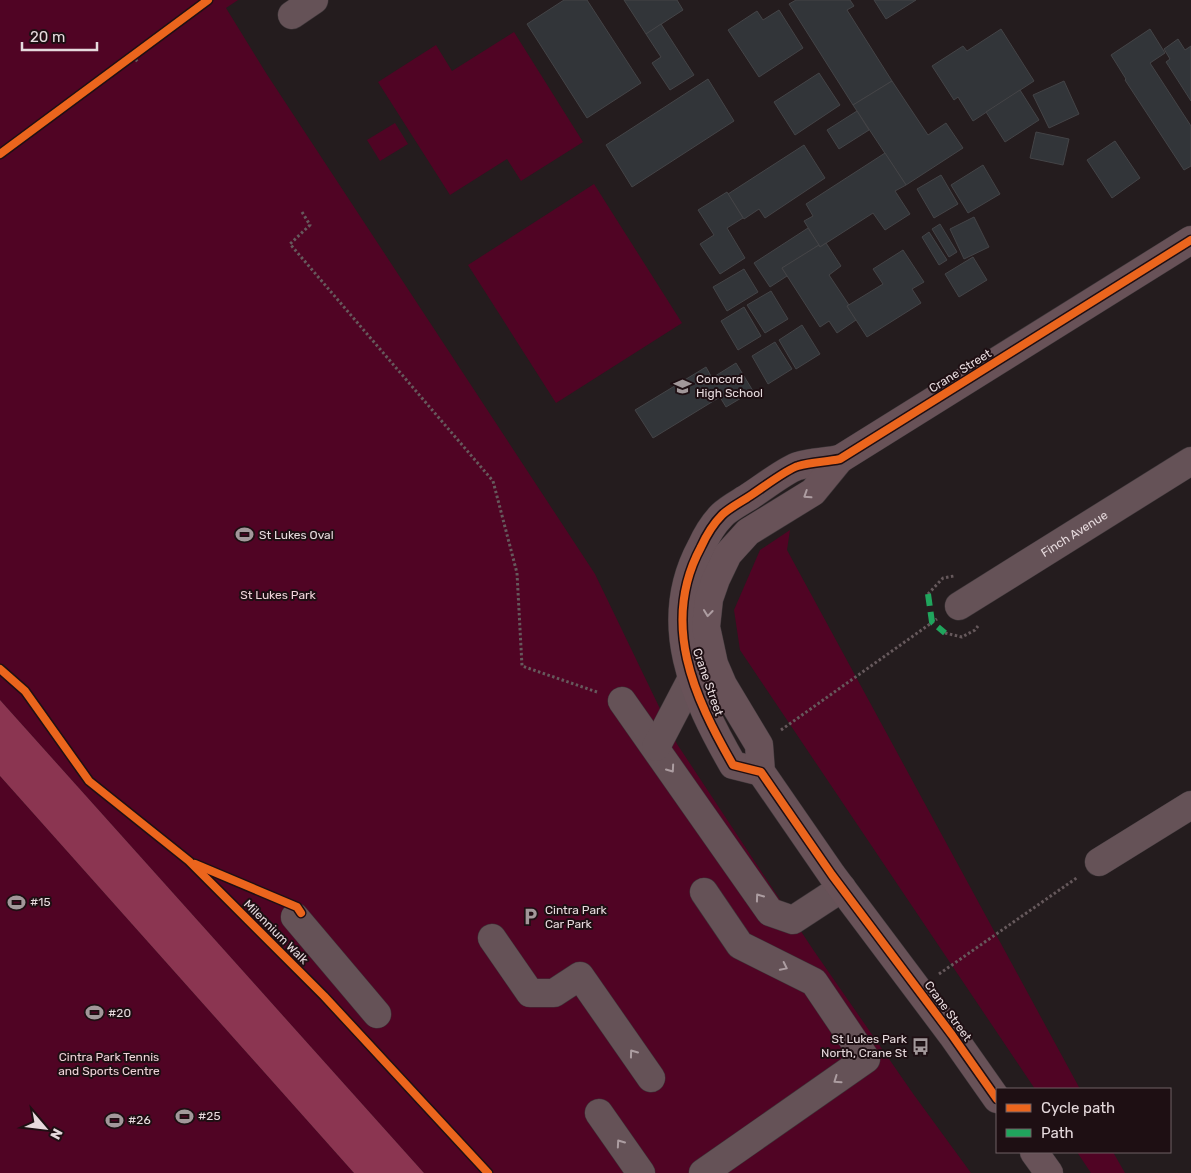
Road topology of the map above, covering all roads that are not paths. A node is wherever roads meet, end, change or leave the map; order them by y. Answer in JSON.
{"nodes":[{"id":1,"x":314,"y":0,"type":"edge"},
{"id":2,"x":292,"y":15,"type":"dead end"},
{"id":3,"x":1191,"y":240,"type":"edge"},
{"id":4,"x":840,"y":459,"type":"junction"},
{"id":5,"x":1191,"y":461,"type":"edge"},
{"id":6,"x":959,"y":606,"type":"road end"},
{"id":7,"x":692,"y":678,"type":"junction"},
{"id":8,"x":622,"y":701,"type":"road end"},
{"id":9,"x":656,"y":747,"type":"junction"},
{"id":10,"x":761,"y":772,"type":"junction"},
{"id":11,"x":1191,"y":804,"type":"edge"},
{"id":12,"x":1099,"y":862,"type":"road end"},
{"id":13,"x":842,"y":888,"type":"junction"},
{"id":14,"x":704,"y":892,"type":"dead end"},
{"id":15,"x":295,"y":918,"type":"dead end"},
{"id":16,"x":492,"y":938,"type":"dead end"},
{"id":17,"x":377,"y":1014,"type":"dead end"},
{"id":18,"x":651,"y":1078,"type":"dead end"},
{"id":19,"x":996,"y":1098,"type":"edge"},
{"id":20,"x":599,"y":1113,"type":"dead end"},
{"id":21,"x":1035,"y":1153,"type":"edge"},
{"id":22,"x":641,"y":1173,"type":"edge"},
{"id":23,"x":703,"y":1173,"type":"edge"},
{"id":24,"x":1049,"y":1173,"type":"edge"}],
"edges":[{"from":1,"to":2,"type":"street"},
{"from":3,"to":4,"type":"main road","name":"Crane Street"},
{"from":4,"to":7,"type":"main road","name":"Crane Street"},
{"from":4,"to":10,"type":"main road","name":"Crane Street","one_way":true},
{"from":5,"to":6,"type":"street","name":"Finch Avenue"},
{"from":7,"to":9,"type":"street"},
{"from":7,"to":10,"type":"main road","name":"Crane Street"},
{"from":8,"to":9,"type":"street"},
{"from":9,"to":13,"type":"street"},
{"from":10,"to":13,"type":"main road","name":"Crane Street"},
{"from":11,"to":12,"type":"street"},
{"from":13,"to":19,"type":"main road","name":"Crane Street"},
{"from":14,"to":23,"type":"street","one_way":true},
{"from":15,"to":17,"type":"street"},
{"from":18,"to":16,"type":"street","one_way":true},
{"from":22,"to":20,"type":"street","one_way":true},
{"from":21,"to":24,"type":"main road"}]}
